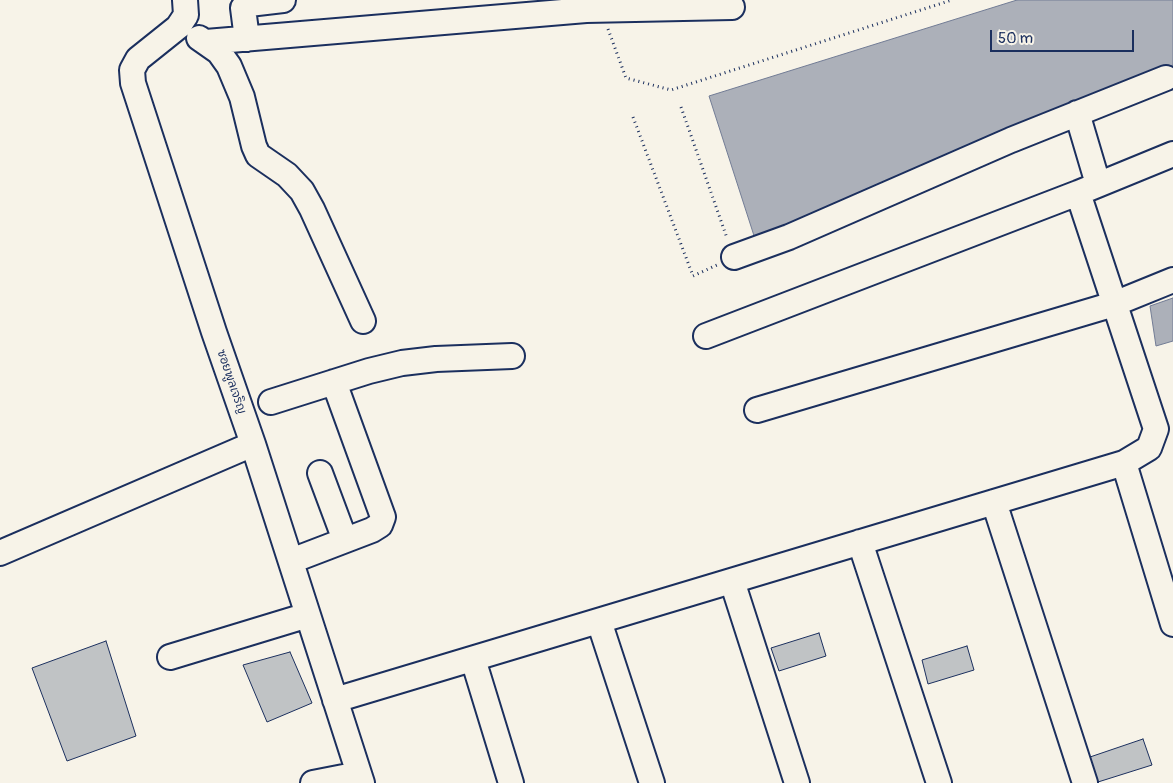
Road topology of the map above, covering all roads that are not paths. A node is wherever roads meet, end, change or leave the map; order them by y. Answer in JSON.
{"nodes":[{"id":1,"x":185,"y":0,"type":"edge"},
{"id":2,"x":283,"y":0,"type":"edge"},
{"id":3,"x":672,"y":4,"type":"edge"},
{"id":4,"x":732,"y":7,"type":"dead end"},
{"id":5,"x":178,"y":27,"type":"junction"},
{"id":6,"x":247,"y":39,"type":"junction"},
{"id":7,"x":206,"y":42,"type":"junction"},
{"id":8,"x":1166,"y":78,"type":"dead end"},
{"id":9,"x":1077,"y":113,"type":"junction"},
{"id":10,"x":1173,"y":154,"type":"edge"},
{"id":11,"x":1088,"y":188,"type":"junction"},
{"id":12,"x":734,"y":257,"type":"road end"},
{"id":13,"x":1173,"y":280,"type":"edge"},
{"id":14,"x":1114,"y":304,"type":"junction"},
{"id":15,"x":363,"y":321,"type":"dead end"},
{"id":16,"x":706,"y":336,"type":"dead end"},
{"id":17,"x":512,"y":356,"type":"dead end"},
{"id":18,"x":334,"y":382,"type":"junction"},
{"id":19,"x":270,"y":402,"type":"dead end"},
{"id":20,"x":757,"y":410,"type":"dead end"},
{"id":21,"x":1165,"y":432,"type":"edge"},
{"id":22,"x":253,"y":444,"type":"junction"},
{"id":23,"x":1124,"y":462,"type":"junction"},
{"id":24,"x":320,"y":473,"type":"dead end"},
{"id":25,"x":994,"y":502,"type":"junction"},
{"id":26,"x":345,"y":540,"type":"junction"},
{"id":27,"x":860,"y":542,"type":"junction"},
{"id":28,"x":0,"y":553,"type":"edge"},
{"id":29,"x":291,"y":561,"type":"junction"},
{"id":30,"x":732,"y":581,"type":"junction"},
{"id":31,"x":308,"y":615,"type":"junction"},
{"id":32,"x":599,"y":621,"type":"junction"},
{"id":33,"x":1173,"y":624,"type":"edge"},
{"id":34,"x":170,"y":657,"type":"dead end"},
{"id":35,"x":472,"y":659,"type":"junction"},
{"id":36,"x":335,"y":700,"type":"junction"},
{"id":37,"x":361,"y":779,"type":"edge"},
{"id":38,"x":314,"y":783,"type":"edge"},
{"id":39,"x":511,"y":783,"type":"edge"},
{"id":40,"x":652,"y":783,"type":"edge"},
{"id":41,"x":797,"y":783,"type":"edge"},
{"id":42,"x":939,"y":783,"type":"edge"},
{"id":43,"x":1085,"y":783,"type":"edge"}],
"edges":[{"from":1,"to":5,"type":"street"},
{"from":2,"to":6,"type":"street"},
{"from":3,"to":4,"type":"street"},
{"from":3,"to":6,"type":"street"},
{"from":5,"to":7,"type":"street"},
{"from":5,"to":22,"type":"street","name":"ซอยพูลเจริญ"},
{"from":6,"to":7,"type":"street"},
{"from":7,"to":15,"type":"street"},
{"from":8,"to":9,"type":"street"},
{"from":9,"to":11,"type":"street"},
{"from":9,"to":12,"type":"street"},
{"from":10,"to":11,"type":"street"},
{"from":11,"to":14,"type":"street"},
{"from":11,"to":16,"type":"street"},
{"from":13,"to":14,"type":"street"},
{"from":14,"to":20,"type":"street"},
{"from":14,"to":21,"type":"street"},
{"from":17,"to":18,"type":"street"},
{"from":18,"to":19,"type":"street"},
{"from":18,"to":26,"type":"street"},
{"from":21,"to":23,"type":"street"},
{"from":22,"to":28,"type":"street"},
{"from":22,"to":29,"type":"street","name":"ซอยพูลเจริญ"},
{"from":23,"to":25,"type":"street"},
{"from":23,"to":33,"type":"street"},
{"from":24,"to":26,"type":"street"},
{"from":25,"to":27,"type":"street"},
{"from":25,"to":43,"type":"street"},
{"from":26,"to":29,"type":"street"},
{"from":27,"to":30,"type":"street"},
{"from":27,"to":42,"type":"street"},
{"from":29,"to":31,"type":"street","name":"ซอยพูลเจริญ"},
{"from":30,"to":32,"type":"street"},
{"from":30,"to":41,"type":"street"},
{"from":31,"to":34,"type":"street"},
{"from":31,"to":36,"type":"street","name":"ซอยพูลเจริญ"},
{"from":32,"to":35,"type":"street"},
{"from":32,"to":40,"type":"street"},
{"from":35,"to":36,"type":"street"},
{"from":35,"to":39,"type":"street"},
{"from":36,"to":37,"type":"street","name":"ซอยพูลเจริญ"},
{"from":37,"to":38,"type":"street"}]}
